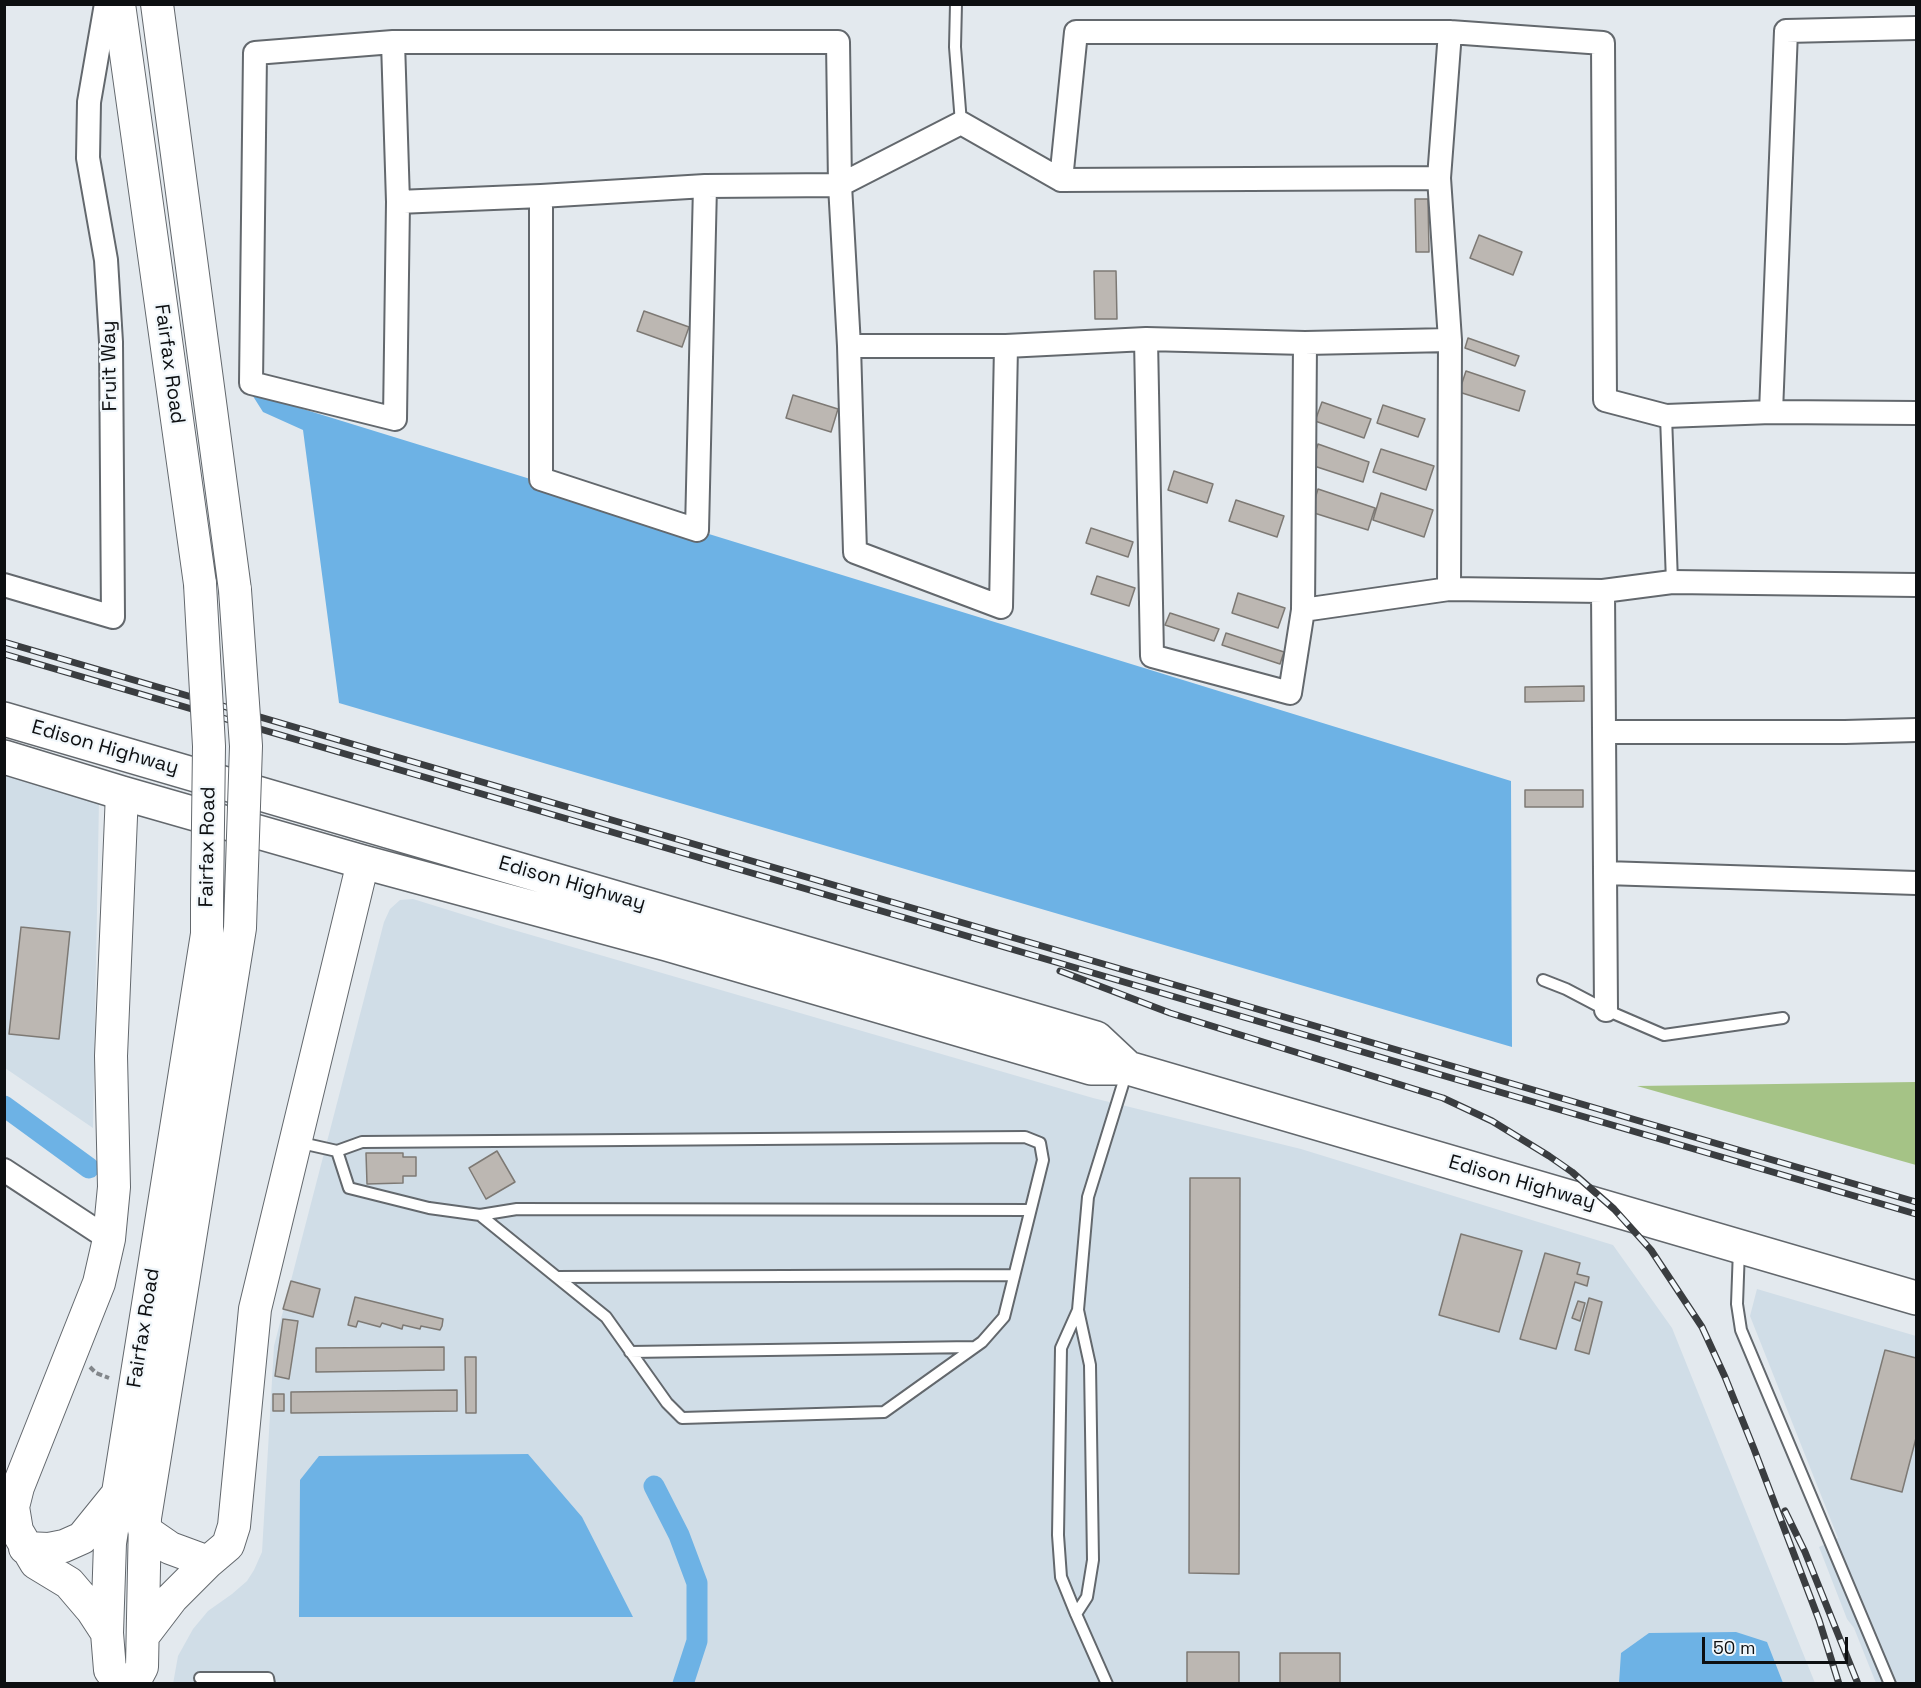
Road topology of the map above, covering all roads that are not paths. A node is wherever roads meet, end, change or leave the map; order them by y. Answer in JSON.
{"nodes":[{"id":1,"x":106,"y":4,"type":"edge"},
{"id":2,"x":119,"y":4,"type":"edge"},
{"id":3,"x":157,"y":4,"type":"edge"},
{"id":4,"x":956,"y":4,"type":"edge"},
{"id":5,"x":1917,"y":28,"type":"edge"},
{"id":6,"x":1450,"y":32,"type":"junction"},
{"id":7,"x":393,"y":42,"type":"junction"},
{"id":8,"x":961,"y":123,"type":"junction"},
{"id":9,"x":1439,"y":178,"type":"junction"},
{"id":10,"x":1061,"y":180,"type":"junction"},
{"id":11,"x":840,"y":185,"type":"junction"},
{"id":12,"x":705,"y":186,"type":"junction"},
{"id":13,"x":541,"y":196,"type":"junction"},
{"id":14,"x":398,"y":202,"type":"junction"},
{"id":15,"x":1146,"y":339,"type":"junction"},
{"id":16,"x":1450,"y":339,"type":"junction"},
{"id":17,"x":1305,"y":343,"type":"junction"},
{"id":18,"x":849,"y":346,"type":"junction"},
{"id":19,"x":1006,"y":346,"type":"junction"},
{"id":20,"x":1771,"y":412,"type":"junction"},
{"id":21,"x":1917,"y":413,"type":"edge"},
{"id":22,"x":1666,"y":416,"type":"junction"},
{"id":23,"x":1672,"y":582,"type":"junction"},
{"id":24,"x":4,"y":585,"type":"edge"},
{"id":25,"x":1917,"y":585,"type":"edge"},
{"id":26,"x":1449,"y":589,"type":"junction"},
{"id":27,"x":1603,"y":591,"type":"junction"},
{"id":28,"x":1303,"y":610,"type":"junction"},
{"id":29,"x":4,"y":719,"type":"edge"},
{"id":30,"x":1917,"y":730,"type":"edge"},
{"id":31,"x":1605,"y":732,"type":"junction"},
{"id":32,"x":4,"y":757,"type":"edge"},
{"id":33,"x":122,"y":793,"type":"junction"},
{"id":34,"x":363,"y":862,"type":"junction"},
{"id":35,"x":1605,"y":873,"type":"junction"},
{"id":36,"x":1917,"y":883,"type":"edge"},
{"id":37,"x":1543,"y":980,"type":"dead end"},
{"id":38,"x":1606,"y":1010,"type":"junction"},
{"id":39,"x":1783,"y":1018,"type":"dead end"},
{"id":40,"x":1128,"y":1068,"type":"junction"},
{"id":41,"x":294,"y":1141,"type":"junction"},
{"id":42,"x":337,"y":1151,"type":"junction"},
{"id":43,"x":4,"y":1170,"type":"edge"},
{"id":44,"x":1030,"y":1210,"type":"junction"},
{"id":45,"x":480,"y":1215,"type":"junction"},
{"id":46,"x":110,"y":1239,"type":"junction"},
{"id":47,"x":1739,"y":1246,"type":"junction"},
{"id":48,"x":1014,"y":1275,"type":"junction"},
{"id":49,"x":557,"y":1278,"type":"junction"},
{"id":50,"x":1917,"y":1298,"type":"edge"},
{"id":51,"x":1078,"y":1310,"type":"junction"},
{"id":52,"x":975,"y":1347,"type":"junction"},
{"id":53,"x":630,"y":1352,"type":"junction"},
{"id":54,"x":11,"y":1489,"type":"edge"},
{"id":55,"x":118,"y":1493,"type":"junction"},
{"id":56,"x":144,"y":1530,"type":"junction"},
{"id":57,"x":25,"y":1548,"type":"junction"},
{"id":58,"x":208,"y":1562,"type":"junction"},
{"id":59,"x":1076,"y":1614,"type":"junction"},
{"id":60,"x":106,"y":1633,"type":"junction"},
{"id":61,"x":143,"y":1636,"type":"junction"},
{"id":62,"x":200,"y":1678,"type":"dead end"},
{"id":63,"x":122,"y":1683,"type":"edge"},
{"id":64,"x":133,"y":1683,"type":"edge"},
{"id":65,"x":269,"y":1683,"type":"edge"},
{"id":66,"x":1107,"y":1683,"type":"edge"},
{"id":67,"x":1890,"y":1683,"type":"edge"}],
"edges":[{"from":1,"to":24,"type":"street","name":"Fruit Way"},
{"from":2,"to":55,"type":"main road","name":"Fairfax Road","bridge":true},
{"from":3,"to":56,"type":"main road","name":"Fairfax Road","bridge":true},
{"from":4,"to":8,"type":"lane"},
{"from":5,"to":20,"type":"street"},
{"from":6,"to":9,"type":"street"},
{"from":6,"to":10,"type":"street"},
{"from":6,"to":22,"type":"street"},
{"from":7,"to":11,"type":"street"},
{"from":7,"to":14,"type":"street"},
{"from":7,"to":14,"type":"street"},
{"from":8,"to":10,"type":"street"},
{"from":8,"to":11,"type":"street"},
{"from":9,"to":10,"type":"street"},
{"from":9,"to":16,"type":"street"},
{"from":11,"to":12,"type":"street"},
{"from":11,"to":18,"type":"street"},
{"from":12,"to":13,"type":"street"},
{"from":12,"to":13,"type":"street"},
{"from":13,"to":14,"type":"street"},
{"from":15,"to":17,"type":"street"},
{"from":15,"to":19,"type":"street"},
{"from":15,"to":28,"type":"street"},
{"from":16,"to":17,"type":"street"},
{"from":16,"to":26,"type":"street"},
{"from":17,"to":28,"type":"street"},
{"from":18,"to":19,"type":"street"},
{"from":18,"to":19,"type":"street"},
{"from":20,"to":21,"type":"street"},
{"from":20,"to":22,"type":"street"},
{"from":22,"to":23,"type":"lane"},
{"from":23,"to":25,"type":"street"},
{"from":23,"to":27,"type":"street"},
{"from":26,"to":27,"type":"street"},
{"from":26,"to":28,"type":"street"},
{"from":27,"to":31,"type":"street"},
{"from":29,"to":40,"type":"main road","name":"Edison Highway"},
{"from":30,"to":31,"type":"street"},
{"from":31,"to":35,"type":"street"},
{"from":32,"to":33,"type":"main road","name":"Edison Highway"},
{"from":33,"to":34,"type":"main road","name":"Edison Highway"},
{"from":33,"to":46,"type":"main road"},
{"from":34,"to":40,"type":"main road","name":"Edison Highway"},
{"from":34,"to":41,"type":"main road"},
{"from":35,"to":36,"type":"street"},
{"from":35,"to":38,"type":"street"},
{"from":37,"to":38,"type":"lane"},
{"from":38,"to":39,"type":"lane"},
{"from":40,"to":47,"type":"main road","name":"Edison Highway"},
{"from":40,"to":51,"type":"lane"},
{"from":41,"to":42,"type":"lane"},
{"from":41,"to":58,"type":"main road"},
{"from":42,"to":44,"type":"lane"},
{"from":42,"to":45,"type":"lane"},
{"from":43,"to":46,"type":"street"},
{"from":44,"to":45,"type":"lane"},
{"from":44,"to":48,"type":"lane"},
{"from":45,"to":49,"type":"lane"},
{"from":46,"to":54,"type":"main road"},
{"from":47,"to":50,"type":"main road","name":"Edison Highway"},
{"from":47,"to":67,"type":"lane"},
{"from":48,"to":49,"type":"lane"},
{"from":48,"to":52,"type":"lane"},
{"from":49,"to":53,"type":"lane"},
{"from":51,"to":59,"type":"lane"},
{"from":51,"to":59,"type":"lane"},
{"from":52,"to":53,"type":"lane"},
{"from":52,"to":53,"type":"lane"},
{"from":54,"to":57,"type":"main road"},
{"from":55,"to":57,"type":"main road"},
{"from":55,"to":60,"type":"main road","name":"Fairfax Road"},
{"from":56,"to":58,"type":"main road"},
{"from":56,"to":61,"type":"main road","name":"Fairfax Road"},
{"from":57,"to":60,"type":"main road"},
{"from":58,"to":61,"type":"main road"},
{"from":59,"to":66,"type":"lane"},
{"from":60,"to":63,"type":"main road","name":"Fairfax Road"},
{"from":61,"to":64,"type":"main road","name":"Fairfax Road"},
{"from":62,"to":65,"type":"lane"}]}
